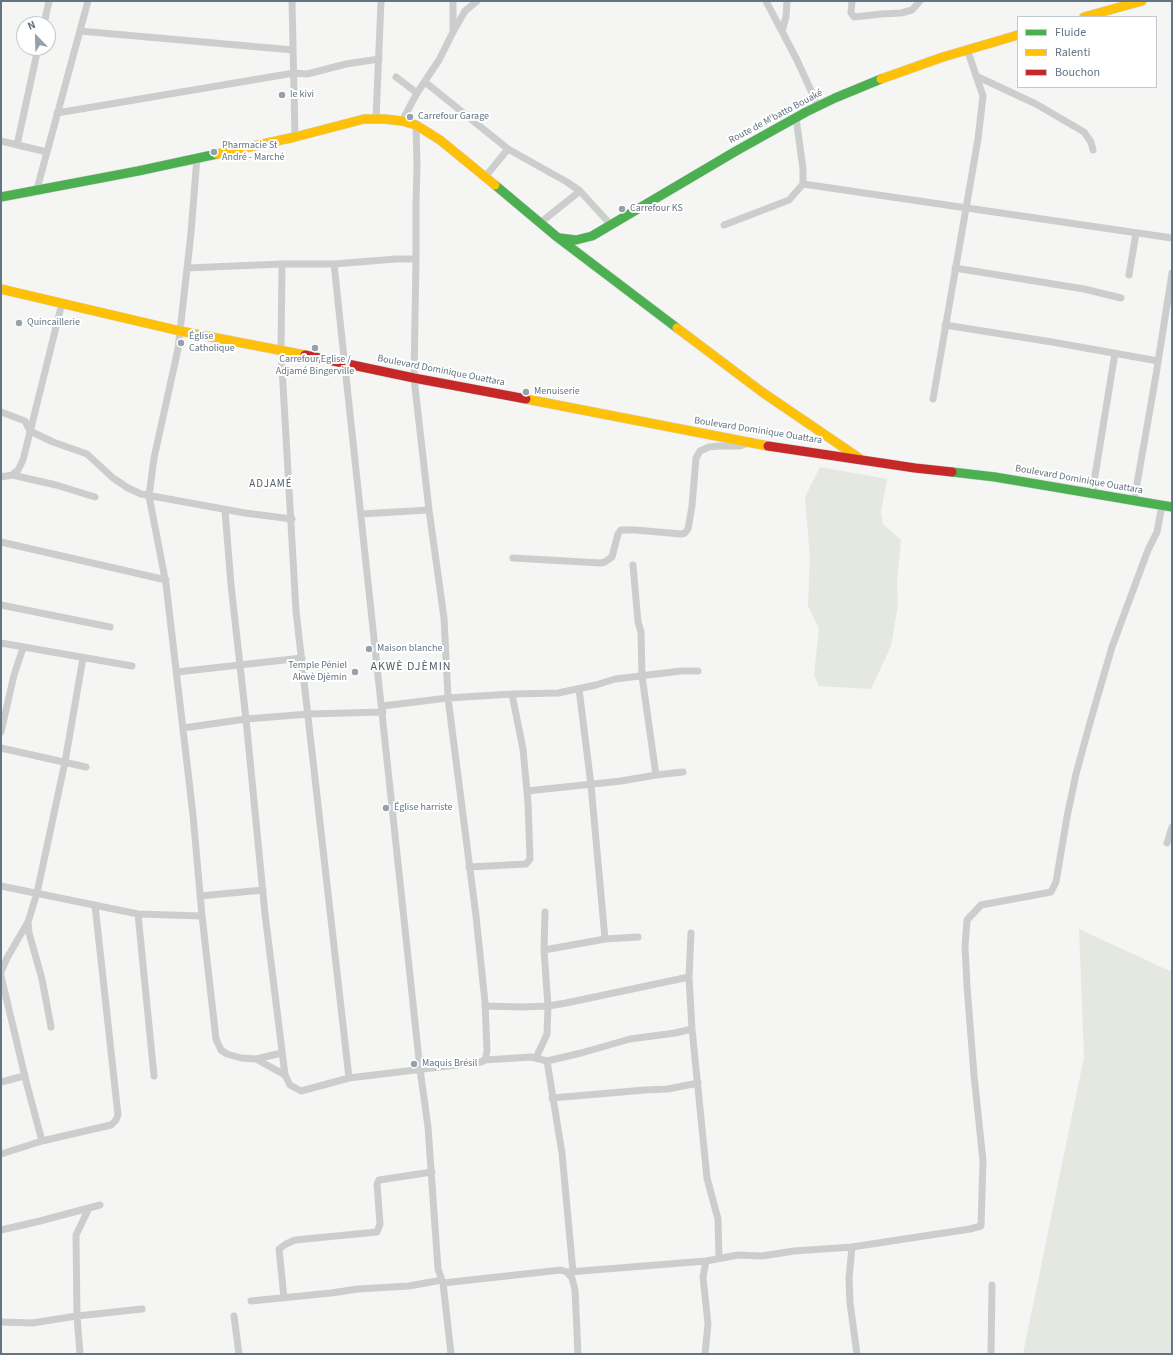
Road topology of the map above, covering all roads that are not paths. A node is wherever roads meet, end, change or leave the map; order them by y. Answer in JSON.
{"nodes":[{"id":1,"x":49,"y":1,"type":"edge"},
{"id":2,"x":88,"y":1,"type":"edge"},
{"id":3,"x":292,"y":1,"type":"edge"},
{"id":4,"x":381,"y":1,"type":"edge"},
{"id":5,"x":453,"y":1,"type":"edge"},
{"id":6,"x":477,"y":1,"type":"edge"},
{"id":7,"x":766,"y":1,"type":"edge"},
{"id":8,"x":787,"y":1,"type":"edge"},
{"id":9,"x":852,"y":1,"type":"edge"},
{"id":10,"x":920,"y":1,"type":"edge"},
{"id":11,"x":1142,"y":1,"type":"edge"},
{"id":12,"x":46,"y":16,"type":"edge"},
{"id":13,"x":1088,"y":16,"type":"edge"},
{"id":14,"x":80,"y":31,"type":"junction"},
{"id":15,"x":782,"y":31,"type":"junction"},
{"id":16,"x":453,"y":32,"type":"junction"},
{"id":17,"x":1017,"y":35,"type":"edge"},
{"id":18,"x":293,"y":50,"type":"junction"},
{"id":19,"x":967,"y":50,"type":"junction"},
{"id":20,"x":36,"y":56,"type":"edge"},
{"id":21,"x":379,"y":59,"type":"junction"},
{"id":22,"x":294,"y":73,"type":"junction"},
{"id":23,"x":976,"y":76,"type":"junction"},
{"id":24,"x":396,"y":77,"type":"dead end"},
{"id":25,"x":425,"y":82,"type":"junction"},
{"id":26,"x":417,"y":93,"type":"junction"},
{"id":27,"x":818,"y":106,"type":"junction"},
{"id":28,"x":57,"y":113,"type":"junction"},
{"id":29,"x":796,"y":118,"type":"junction"},
{"id":30,"x":376,"y":119,"type":"junction"},
{"id":31,"x":402,"y":121,"type":"junction"},
{"id":32,"x":416,"y":125,"type":"junction"},
{"id":33,"x":295,"y":137,"type":"junction"},
{"id":34,"x":1,"y":141,"type":"edge"},
{"id":35,"x":17,"y":145,"type":"junction"},
{"id":36,"x":508,"y":149,"type":"junction"},
{"id":37,"x":1093,"y":150,"type":"dead end"},
{"id":38,"x":47,"y":152,"type":"junction"},
{"id":39,"x":197,"y":157,"type":"junction"},
{"id":40,"x":484,"y":177,"type":"junction"},
{"id":41,"x":803,"y":184,"type":"junction"},
{"id":42,"x":37,"y":189,"type":"junction"},
{"id":43,"x":580,"y":191,"type":"junction"},
{"id":44,"x":1,"y":196,"type":"edge"},
{"id":45,"x":966,"y":208,"type":"junction"},
{"id":46,"x":540,"y":224,"type":"junction"},
{"id":47,"x":611,"y":225,"type":"junction"},
{"id":48,"x":724,"y":225,"type":"dead end"},
{"id":49,"x":1136,"y":233,"type":"junction"},
{"id":50,"x":557,"y":237,"type":"junction"},
{"id":51,"x":1172,"y":238,"type":"edge"},
{"id":52,"x":416,"y":260,"type":"junction"},
{"id":53,"x":282,"y":264,"type":"junction"},
{"id":54,"x":334,"y":264,"type":"junction"},
{"id":55,"x":187,"y":268,"type":"junction"},
{"id":56,"x":955,"y":268,"type":"junction"},
{"id":57,"x":1172,"y":273,"type":"edge"},
{"id":58,"x":1129,"y":275,"type":"dead end"},
{"id":59,"x":1,"y":289,"type":"edge"},
{"id":60,"x":1121,"y":298,"type":"dead end"},
{"id":61,"x":62,"y":303,"type":"junction"},
{"id":62,"x":945,"y":325,"type":"junction"},
{"id":63,"x":180,"y":331,"type":"junction"},
{"id":64,"x":281,"y":350,"type":"junction"},
{"id":65,"x":1114,"y":354,"type":"junction"},
{"id":66,"x":1158,"y":361,"type":"junction"},
{"id":67,"x":344,"y":362,"type":"junction"},
{"id":68,"x":414,"y":378,"type":"junction"},
{"id":69,"x":933,"y":399,"type":"dead end"},
{"id":70,"x":1,"y":412,"type":"edge"},
{"id":71,"x":30,"y":431,"type":"junction"},
{"id":72,"x":748,"y":443,"type":"junction"},
{"id":73,"x":861,"y":459,"type":"junction"},
{"id":74,"x":12,"y":475,"type":"junction"},
{"id":75,"x":1,"y":478,"type":"edge"},
{"id":76,"x":1092,"y":494,"type":"junction"},
{"id":77,"x":149,"y":496,"type":"junction"},
{"id":78,"x":95,"y":497,"type":"dead end"},
{"id":79,"x":1134,"y":501,"type":"junction"},
{"id":80,"x":1162,"y":505,"type":"junction"},
{"id":81,"x":1172,"y":506,"type":"edge"},
{"id":82,"x":224,"y":510,"type":"junction"},
{"id":83,"x":429,"y":510,"type":"junction"},
{"id":84,"x":361,"y":514,"type":"junction"},
{"id":85,"x":292,"y":519,"type":"junction"},
{"id":86,"x":1,"y":542,"type":"edge"},
{"id":87,"x":513,"y":558,"type":"dead end"},
{"id":88,"x":633,"y":566,"type":"dead end"},
{"id":89,"x":166,"y":580,"type":"junction"},
{"id":90,"x":1,"y":605,"type":"edge"},
{"id":91,"x":110,"y":626,"type":"dead end"},
{"id":92,"x":1,"y":643,"type":"edge"},
{"id":93,"x":23,"y":648,"type":"junction"},
{"id":94,"x":83,"y":658,"type":"junction"},
{"id":95,"x":302,"y":658,"type":"junction"},
{"id":96,"x":239,"y":664,"type":"junction"},
{"id":97,"x":132,"y":666,"type":"dead end"},
{"id":98,"x":698,"y":671,"type":"dead end"},
{"id":99,"x":177,"y":672,"type":"junction"},
{"id":100,"x":642,"y":676,"type":"junction"},
{"id":101,"x":579,"y":688,"type":"junction"},
{"id":102,"x":512,"y":694,"type":"junction"},
{"id":103,"x":448,"y":698,"type":"junction"},
{"id":104,"x":382,"y":709,"type":"junction"},
{"id":105,"x":309,"y":714,"type":"junction"},
{"id":106,"x":246,"y":719,"type":"junction"},
{"id":107,"x":183,"y":728,"type":"junction"},
{"id":108,"x":1,"y":732,"type":"edge"},
{"id":109,"x":1,"y":748,"type":"edge"},
{"id":110,"x":64,"y":762,"type":"junction"},
{"id":111,"x":86,"y":767,"type":"dead end"},
{"id":112,"x":683,"y":772,"type":"dead end"},
{"id":113,"x":656,"y":775,"type":"junction"},
{"id":114,"x":591,"y":784,"type":"junction"},
{"id":115,"x":527,"y":791,"type":"junction"},
{"id":116,"x":1172,"y":827,"type":"edge"},
{"id":117,"x":1167,"y":843,"type":"dead end"},
{"id":118,"x":469,"y":867,"type":"junction"},
{"id":119,"x":1,"y":886,"type":"edge"},
{"id":120,"x":263,"y":890,"type":"junction"},
{"id":121,"x":37,"y":893,"type":"junction"},
{"id":122,"x":200,"y":896,"type":"junction"},
{"id":123,"x":95,"y":905,"type":"junction"},
{"id":124,"x":545,"y":912,"type":"dead end"},
{"id":125,"x":138,"y":914,"type":"junction"},
{"id":126,"x":202,"y":916,"type":"junction"},
{"id":127,"x":28,"y":922,"type":"junction"},
{"id":128,"x":692,"y":933,"type":"dead end"},
{"id":129,"x":638,"y":937,"type":"dead end"},
{"id":130,"x":605,"y":939,"type":"junction"},
{"id":131,"x":544,"y":950,"type":"junction"},
{"id":132,"x":1,"y":972,"type":"edge"},
{"id":133,"x":1,"y":976,"type":"edge"},
{"id":134,"x":689,"y":977,"type":"junction"},
{"id":135,"x":485,"y":1006,"type":"junction"},
{"id":136,"x":548,"y":1006,"type":"junction"},
{"id":137,"x":52,"y":1027,"type":"dead end"},
{"id":138,"x":692,"y":1028,"type":"junction"},
{"id":139,"x":282,"y":1053,"type":"junction"},
{"id":140,"x":536,"y":1058,"type":"junction"},
{"id":141,"x":256,"y":1059,"type":"junction"},
{"id":142,"x":485,"y":1060,"type":"junction"},
{"id":143,"x":547,"y":1061,"type":"junction"},
{"id":144,"x":420,"y":1069,"type":"junction"},
{"id":145,"x":285,"y":1075,"type":"junction"},
{"id":146,"x":24,"y":1076,"type":"junction"},
{"id":147,"x":154,"y":1076,"type":"dead end"},
{"id":148,"x":349,"y":1078,"type":"junction"},
{"id":149,"x":1,"y":1082,"type":"edge"},
{"id":150,"x":698,"y":1083,"type":"junction"},
{"id":151,"x":552,"y":1098,"type":"junction"},
{"id":152,"x":42,"y":1141,"type":"junction"},
{"id":153,"x":1,"y":1154,"type":"edge"},
{"id":154,"x":432,"y":1172,"type":"junction"},
{"id":155,"x":100,"y":1205,"type":"dead end"},
{"id":156,"x":89,"y":1208,"type":"junction"},
{"id":157,"x":1,"y":1230,"type":"edge"},
{"id":158,"x":852,"y":1247,"type":"junction"},
{"id":159,"x":719,"y":1258,"type":"junction"},
{"id":160,"x":706,"y":1261,"type":"junction"},
{"id":161,"x":570,"y":1272,"type":"junction"},
{"id":162,"x":443,"y":1282,"type":"junction"},
{"id":163,"x":992,"y":1285,"type":"dead end"},
{"id":164,"x":284,"y":1298,"type":"junction"},
{"id":165,"x":251,"y":1301,"type":"dead end"},
{"id":166,"x":142,"y":1309,"type":"dead end"},
{"id":167,"x":77,"y":1316,"type":"junction"},
{"id":168,"x":234,"y":1316,"type":"dead end"},
{"id":169,"x":1,"y":1322,"type":"edge"},
{"id":170,"x":80,"y":1354,"type":"edge"},
{"id":171,"x":239,"y":1354,"type":"edge"},
{"id":172,"x":451,"y":1354,"type":"edge"},
{"id":173,"x":578,"y":1354,"type":"edge"},
{"id":174,"x":705,"y":1354,"type":"edge"},
{"id":175,"x":856,"y":1354,"type":"edge"},
{"id":176,"x":991,"y":1354,"type":"edge"}],
"edges":[{"from":1,"to":12,"type":"street"},
{"from":2,"to":14,"type":"street"},
{"from":3,"to":18,"type":"street"},
{"from":4,"to":21,"type":"street"},
{"from":5,"to":16,"type":"street"},
{"from":6,"to":16,"type":"street"},
{"from":7,"to":15,"type":"street"},
{"from":8,"to":15,"type":"street"},
{"from":9,"to":10,"type":"street"},
{"from":11,"to":13,"type":"street"},
{"from":14,"to":18,"type":"street"},
{"from":14,"to":28,"type":"street"},
{"from":15,"to":27,"type":"street"},
{"from":16,"to":25,"type":"street"},
{"from":17,"to":19,"type":"street","name":"Route de M'batto Bouaké"},
{"from":18,"to":22,"type":"street"},
{"from":19,"to":23,"type":"street"},
{"from":19,"to":27,"type":"street","name":"Route de M'batto Bouaké"},
{"from":20,"to":35,"type":"street"},
{"from":21,"to":22,"type":"street"},
{"from":21,"to":30,"type":"street"},
{"from":22,"to":28,"type":"street"},
{"from":22,"to":33,"type":"street"},
{"from":23,"to":37,"type":"street"},
{"from":23,"to":45,"type":"street"},
{"from":24,"to":26,"type":"street"},
{"from":25,"to":26,"type":"street"},
{"from":25,"to":36,"type":"street"},
{"from":26,"to":31,"type":"street"},
{"from":27,"to":29,"type":"street","name":"Route de M'batto Bouaké"},
{"from":28,"to":38,"type":"street"},
{"from":29,"to":41,"type":"street"},
{"from":29,"to":47,"type":"street","name":"Route de M'batto Bouaké"},
{"from":30,"to":31,"type":"street"},
{"from":30,"to":33,"type":"street"},
{"from":31,"to":32,"type":"street"},
{"from":32,"to":40,"type":"street"},
{"from":32,"to":52,"type":"street"},
{"from":33,"to":39,"type":"street"},
{"from":34,"to":35,"type":"street"},
{"from":35,"to":38,"type":"street"},
{"from":36,"to":40,"type":"street"},
{"from":36,"to":43,"type":"street"},
{"from":38,"to":42,"type":"street"},
{"from":39,"to":42,"type":"street"},
{"from":39,"to":55,"type":"street"},
{"from":40,"to":46,"type":"street"},
{"from":41,"to":45,"type":"street"},
{"from":41,"to":48,"type":"street"},
{"from":42,"to":44,"type":"street"},
{"from":43,"to":46,"type":"street"},
{"from":43,"to":47,"type":"street"},
{"from":45,"to":49,"type":"street"},
{"from":45,"to":56,"type":"street"},
{"from":46,"to":50,"type":"street"},
{"from":47,"to":50,"type":"street","name":"Route de M'batto Bouaké"},
{"from":49,"to":51,"type":"street"},
{"from":49,"to":58,"type":"street"},
{"from":50,"to":73,"type":"street"},
{"from":52,"to":54,"type":"street"},
{"from":52,"to":68,"type":"street"},
{"from":53,"to":54,"type":"street"},
{"from":53,"to":55,"type":"street"},
{"from":53,"to":64,"type":"street"},
{"from":54,"to":67,"type":"street"},
{"from":55,"to":63,"type":"street"},
{"from":56,"to":60,"type":"street"},
{"from":56,"to":62,"type":"street"},
{"from":57,"to":66,"type":"street"},
{"from":59,"to":61,"type":"street","name":"Boulevard Dominique Ouattara"},
{"from":61,"to":63,"type":"street","name":"Boulevard Dominique Ouattara"},
{"from":61,"to":71,"type":"street"},
{"from":62,"to":65,"type":"street"},
{"from":62,"to":69,"type":"street"},
{"from":63,"to":64,"type":"street","name":"Boulevard Dominique Ouattara"},
{"from":63,"to":77,"type":"street"},
{"from":64,"to":67,"type":"street","name":"Boulevard Dominique Ouattara"},
{"from":64,"to":85,"type":"street"},
{"from":65,"to":66,"type":"street"},
{"from":65,"to":76,"type":"street"},
{"from":66,"to":79,"type":"street"},
{"from":67,"to":68,"type":"street","name":"Boulevard Dominique Ouattara"},
{"from":67,"to":84,"type":"street"},
{"from":68,"to":72,"type":"street","name":"Boulevard Dominique Ouattara"},
{"from":68,"to":83,"type":"street"},
{"from":70,"to":71,"type":"street"},
{"from":71,"to":74,"type":"street"},
{"from":71,"to":77,"type":"street"},
{"from":72,"to":73,"type":"street","name":"Boulevard Dominique Ouattara"},
{"from":72,"to":87,"type":"street"},
{"from":73,"to":76,"type":"street","name":"Boulevard Dominique Ouattara"},
{"from":74,"to":75,"type":"street"},
{"from":74,"to":78,"type":"street"},
{"from":76,"to":79,"type":"street","name":"Boulevard Dominique Ouattara"},
{"from":77,"to":82,"type":"street"},
{"from":77,"to":89,"type":"street"},
{"from":79,"to":80,"type":"street","name":"Boulevard Dominique Ouattara"},
{"from":80,"to":81,"type":"street","name":"Boulevard Dominique Ouattara"},
{"from":80,"to":158,"type":"street"},
{"from":82,"to":85,"type":"street"},
{"from":82,"to":96,"type":"street"},
{"from":83,"to":84,"type":"street"},
{"from":83,"to":103,"type":"street"},
{"from":84,"to":104,"type":"street"},
{"from":85,"to":95,"type":"street"},
{"from":86,"to":89,"type":"street"},
{"from":88,"to":100,"type":"street"},
{"from":89,"to":99,"type":"street"},
{"from":90,"to":91,"type":"street"},
{"from":92,"to":93,"type":"street"},
{"from":93,"to":94,"type":"street"},
{"from":93,"to":108,"type":"street"},
{"from":94,"to":97,"type":"street"},
{"from":94,"to":110,"type":"street"},
{"from":95,"to":96,"type":"street"},
{"from":95,"to":105,"type":"street"},
{"from":96,"to":99,"type":"street"},
{"from":96,"to":106,"type":"street"},
{"from":98,"to":100,"type":"street"},
{"from":99,"to":107,"type":"street"},
{"from":100,"to":101,"type":"street"},
{"from":100,"to":113,"type":"street"},
{"from":101,"to":102,"type":"street"},
{"from":101,"to":114,"type":"street"},
{"from":102,"to":103,"type":"street"},
{"from":102,"to":115,"type":"street"},
{"from":103,"to":104,"type":"street"},
{"from":103,"to":118,"type":"street"},
{"from":104,"to":105,"type":"street"},
{"from":104,"to":144,"type":"street"},
{"from":105,"to":106,"type":"street"},
{"from":105,"to":148,"type":"street"},
{"from":106,"to":107,"type":"street"},
{"from":106,"to":120,"type":"street"},
{"from":107,"to":122,"type":"street"},
{"from":109,"to":110,"type":"street"},
{"from":110,"to":111,"type":"street"},
{"from":110,"to":121,"type":"street"},
{"from":112,"to":113,"type":"street"},
{"from":113,"to":114,"type":"street"},
{"from":114,"to":115,"type":"street"},
{"from":114,"to":130,"type":"street"},
{"from":115,"to":118,"type":"street"},
{"from":116,"to":117,"type":"street"},
{"from":118,"to":135,"type":"street"},
{"from":119,"to":121,"type":"street"},
{"from":120,"to":122,"type":"street"},
{"from":120,"to":139,"type":"street"},
{"from":121,"to":123,"type":"street"},
{"from":121,"to":127,"type":"street"},
{"from":122,"to":126,"type":"street"},
{"from":123,"to":125,"type":"street"},
{"from":123,"to":152,"type":"street"},
{"from":124,"to":131,"type":"street"},
{"from":125,"to":126,"type":"street"},
{"from":125,"to":147,"type":"street"},
{"from":126,"to":141,"type":"street"},
{"from":127,"to":132,"type":"street"},
{"from":127,"to":137,"type":"street"},
{"from":128,"to":134,"type":"street"},
{"from":129,"to":130,"type":"street"},
{"from":130,"to":131,"type":"street"},
{"from":131,"to":136,"type":"street"},
{"from":133,"to":146,"type":"street"},
{"from":134,"to":136,"type":"street"},
{"from":134,"to":138,"type":"street"},
{"from":135,"to":136,"type":"street"},
{"from":135,"to":142,"type":"street"},
{"from":136,"to":140,"type":"street"},
{"from":138,"to":143,"type":"street"},
{"from":138,"to":150,"type":"street"},
{"from":139,"to":141,"type":"street"},
{"from":139,"to":145,"type":"street"},
{"from":140,"to":142,"type":"street"},
{"from":140,"to":143,"type":"street"},
{"from":141,"to":145,"type":"street"},
{"from":142,"to":144,"type":"street"},
{"from":143,"to":151,"type":"street"},
{"from":144,"to":148,"type":"street"},
{"from":144,"to":154,"type":"street"},
{"from":145,"to":148,"type":"street"},
{"from":146,"to":149,"type":"street"},
{"from":146,"to":152,"type":"street"},
{"from":150,"to":151,"type":"street"},
{"from":150,"to":159,"type":"street"},
{"from":151,"to":161,"type":"street"},
{"from":152,"to":153,"type":"street"},
{"from":154,"to":162,"type":"street"},
{"from":154,"to":164,"type":"street"},
{"from":155,"to":156,"type":"street"},
{"from":156,"to":157,"type":"street"},
{"from":156,"to":167,"type":"street"},
{"from":158,"to":159,"type":"street"},
{"from":158,"to":175,"type":"street"},
{"from":159,"to":160,"type":"street"},
{"from":160,"to":161,"type":"street"},
{"from":160,"to":174,"type":"street"},
{"from":161,"to":162,"type":"street"},
{"from":161,"to":173,"type":"street"},
{"from":162,"to":164,"type":"street"},
{"from":162,"to":172,"type":"street"},
{"from":163,"to":176,"type":"street"},
{"from":164,"to":165,"type":"street"},
{"from":166,"to":167,"type":"street"},
{"from":167,"to":169,"type":"street"},
{"from":167,"to":170,"type":"street"},
{"from":168,"to":171,"type":"street"}]}
